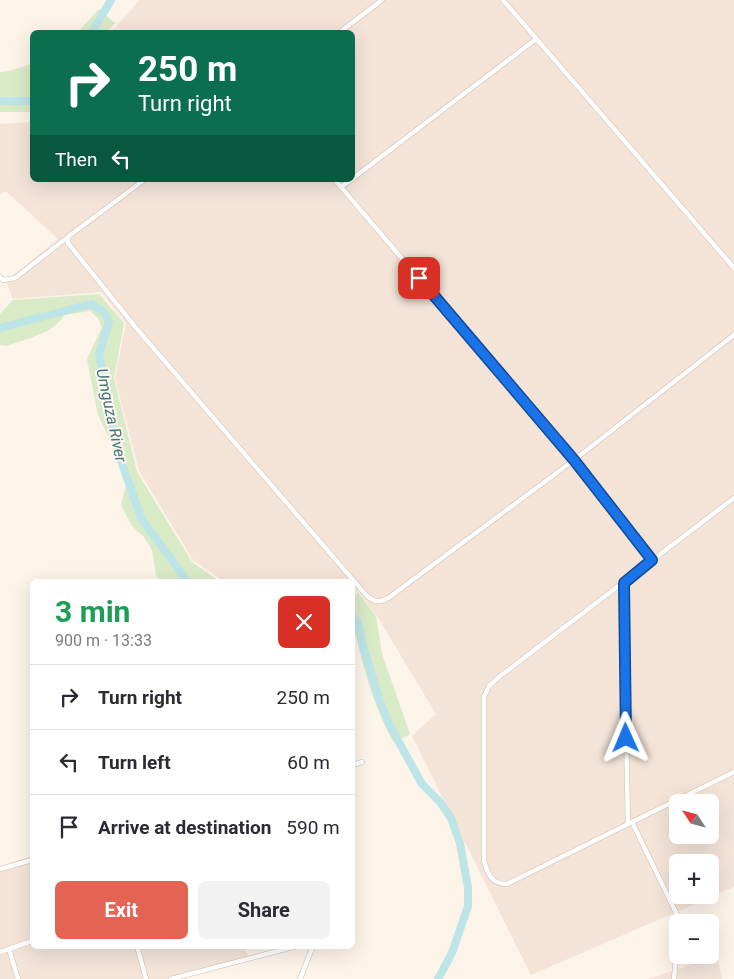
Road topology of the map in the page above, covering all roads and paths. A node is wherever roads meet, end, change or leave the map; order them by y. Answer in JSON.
{"nodes":[{"id":1,"x":382,"y":0,"type":"edge"},
{"id":2,"x":503,"y":0,"type":"edge"},
{"id":3,"x":343,"y":30,"type":"edge"},
{"id":4,"x":536,"y":38,"type":"junction"},
{"id":5,"x":355,"y":177,"type":"edge"},
{"id":6,"x":141,"y":182,"type":"edge"},
{"id":7,"x":337,"y":182,"type":"edge"},
{"id":8,"x":348,"y":182,"type":"edge"},
{"id":9,"x":341,"y":187,"type":"junction"},
{"id":10,"x":69,"y":236,"type":"junction"},
{"id":11,"x":734,"y":268,"type":"edge"},
{"id":12,"x":0,"y":277,"type":"edge"},
{"id":13,"x":734,"y":335,"type":"edge"},
{"id":14,"x":574,"y":460,"type":"junction"},
{"id":15,"x":734,"y":498,"type":"edge"},
{"id":16,"x":652,"y":560,"type":"junction"},
{"id":17,"x":352,"y":579,"type":"edge"},
{"id":18,"x":355,"y":582,"type":"edge"},
{"id":19,"x":624,"y":583,"type":"junction"},
{"id":20,"x":362,"y":762,"type":"dead end"},
{"id":21,"x":355,"y":764,"type":"edge"},
{"id":22,"x":734,"y":772,"type":"edge"},
{"id":23,"x":630,"y":823,"type":"junction"},
{"id":24,"x":30,"y":861,"type":"edge"},
{"id":25,"x":0,"y":870,"type":"edge"},
{"id":26,"x":676,"y":914,"type":"edge"},
{"id":27,"x":30,"y":942,"type":"edge"},
{"id":28,"x":8,"y":949,"type":"junction"},
{"id":29,"x":138,"y":949,"type":"edge"},
{"id":30,"x":286,"y":949,"type":"edge"},
{"id":31,"x":312,"y":949,"type":"edge"},
{"id":32,"x":0,"y":952,"type":"edge"},
{"id":33,"x":675,"y":964,"type":"edge"},
{"id":34,"x":18,"y":979,"type":"edge"},
{"id":35,"x":146,"y":979,"type":"edge"},
{"id":36,"x":171,"y":979,"type":"edge"},
{"id":37,"x":300,"y":979,"type":"edge"},
{"id":38,"x":674,"y":979,"type":"edge"}],
"edges":[{"from":1,"to":3,"type":"street"},
{"from":2,"to":4,"type":"street"},
{"from":4,"to":5,"type":"street"},
{"from":4,"to":11,"type":"street"},
{"from":6,"to":10,"type":"street"},
{"from":7,"to":9,"type":"street"},
{"from":8,"to":9,"type":"street"},
{"from":9,"to":14,"type":"street"},
{"from":10,"to":12,"type":"street"},
{"from":10,"to":17,"type":"street"},
{"from":13,"to":14,"type":"street"},
{"from":14,"to":16,"type":"street"},
{"from":14,"to":18,"type":"street"},
{"from":15,"to":16,"type":"street"},
{"from":16,"to":19,"type":"street"},
{"from":19,"to":23,"type":"street"},
{"from":19,"to":23,"type":"street"},
{"from":20,"to":21,"type":"street"},
{"from":22,"to":23,"type":"street"},
{"from":23,"to":26,"type":"street"},
{"from":24,"to":25,"type":"street"},
{"from":27,"to":28,"type":"street"},
{"from":28,"to":32,"type":"street"},
{"from":28,"to":34,"type":"street"},
{"from":29,"to":35,"type":"street"},
{"from":30,"to":36,"type":"street"},
{"from":31,"to":37,"type":"street"},
{"from":33,"to":38,"type":"street"}]}
